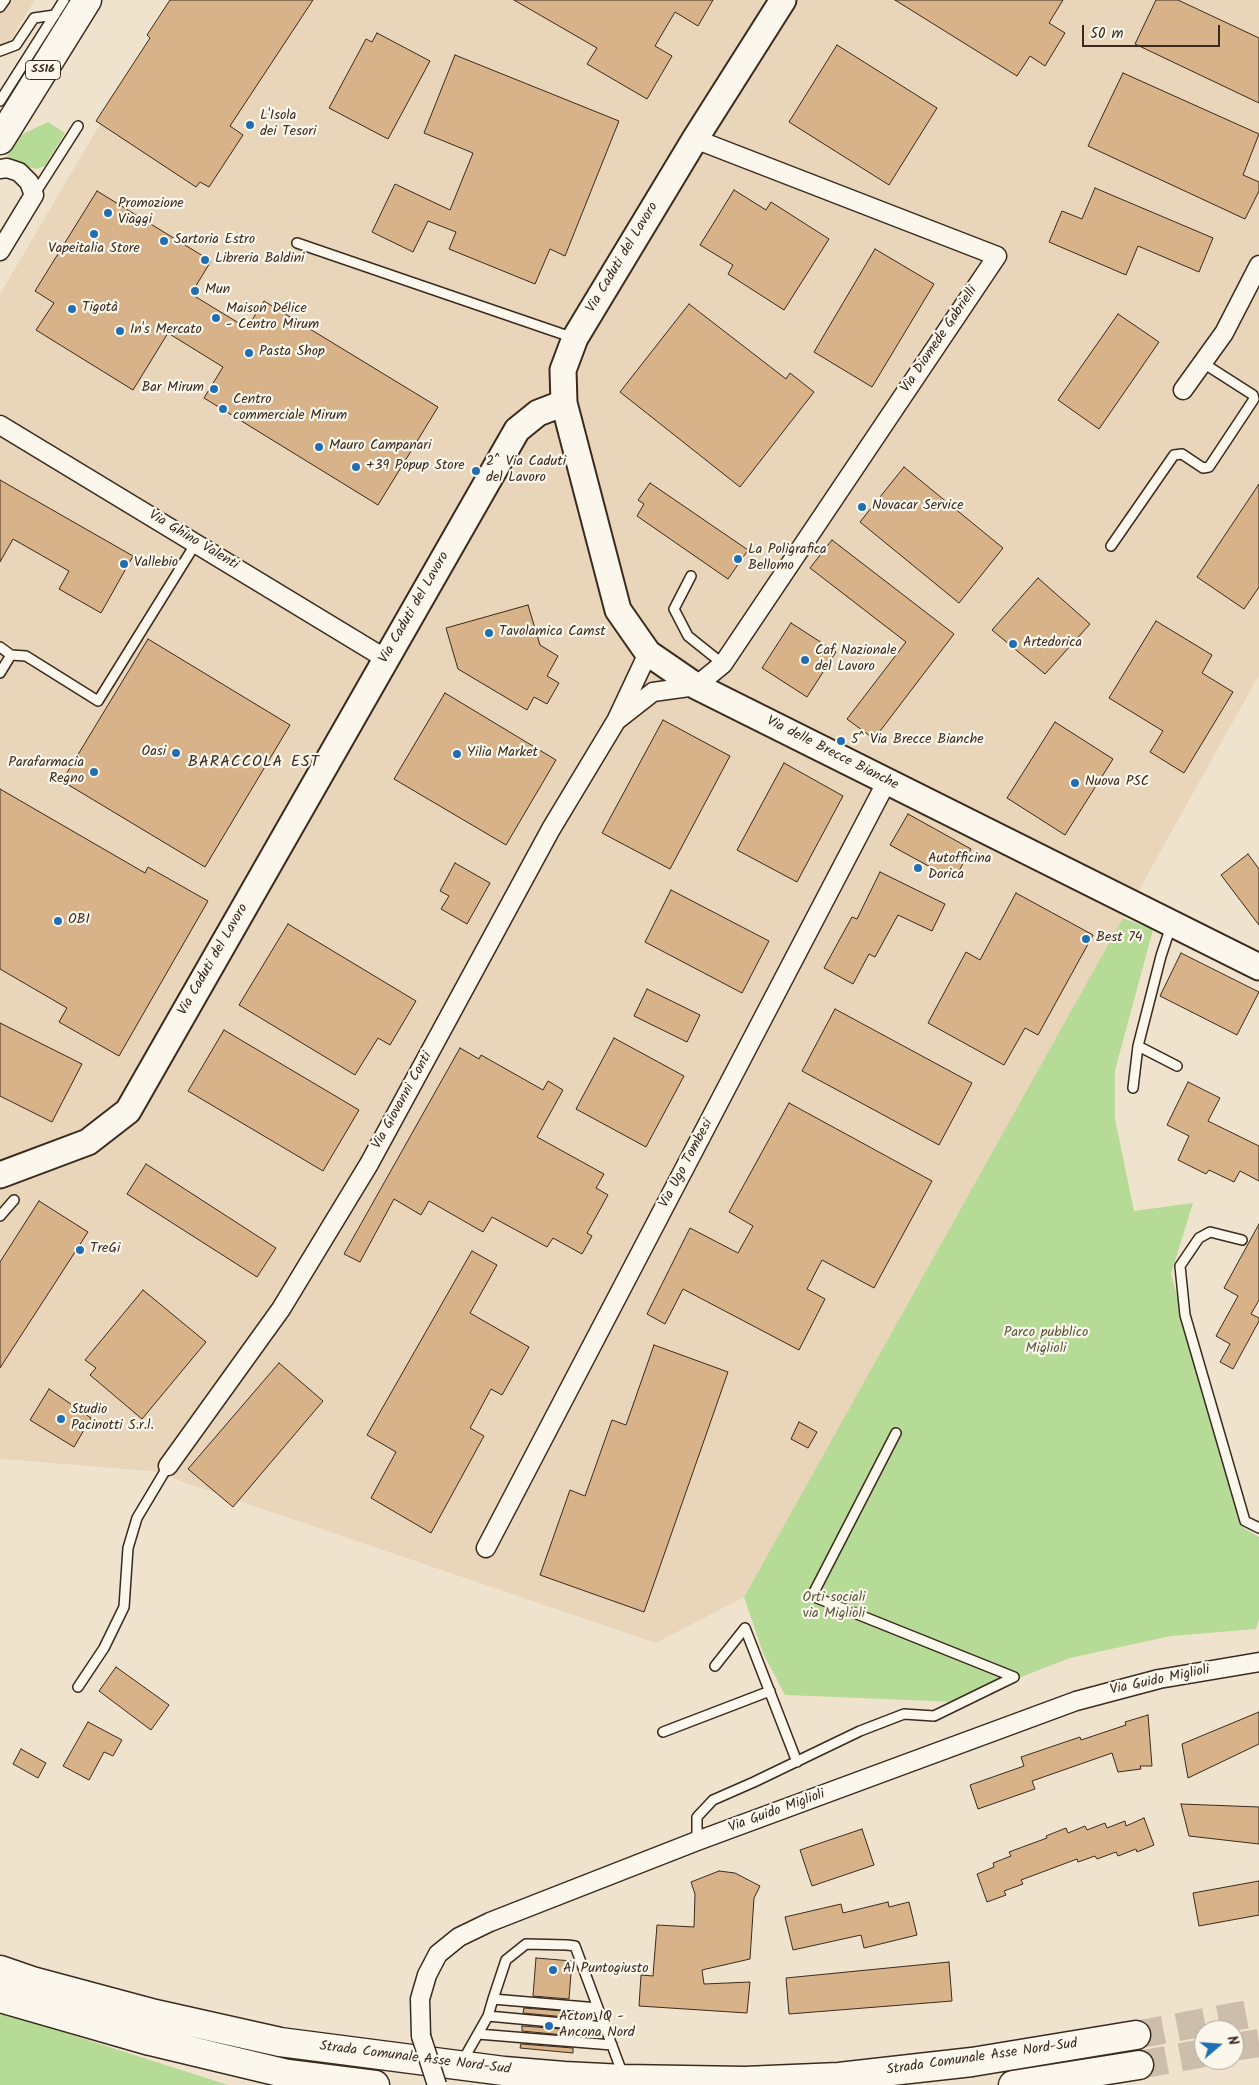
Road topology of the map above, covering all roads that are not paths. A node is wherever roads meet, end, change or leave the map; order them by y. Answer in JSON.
{"nodes":[{"id":1,"x":4,"y":0,"type":"edge"},
{"id":2,"x":64,"y":0,"type":"edge"},
{"id":3,"x":87,"y":0,"type":"edge"},
{"id":4,"x":784,"y":0,"type":"edge"},
{"id":5,"x":0,"y":7,"type":"edge"},
{"id":6,"x":54,"y":15,"type":"junction"},
{"id":7,"x":0,"y":51,"type":"edge"},
{"id":8,"x":0,"y":101,"type":"edge"},
{"id":9,"x":78,"y":126,"type":"dead end"},
{"id":10,"x":695,"y":139,"type":"junction"},
{"id":11,"x":0,"y":140,"type":"edge"},
{"id":12,"x":0,"y":168,"type":"edge"},
{"id":13,"x":34,"y":195,"type":"junction"},
{"id":14,"x":297,"y":243,"type":"dead end"},
{"id":15,"x":0,"y":251,"type":"edge"},
{"id":16,"x":1259,"y":265,"type":"edge"},
{"id":17,"x":575,"y":338,"type":"junction"},
{"id":18,"x":1203,"y":362,"type":"junction"},
{"id":19,"x":1183,"y":390,"type":"dead end"},
{"id":20,"x":564,"y":402,"type":"junction"},
{"id":21,"x":0,"y":425,"type":"edge"},
{"id":22,"x":196,"y":542,"type":"junction"},
{"id":23,"x":1111,"y":546,"type":"dead end"},
{"id":24,"x":691,"y":576,"type":"dead end"},
{"id":25,"x":0,"y":648,"type":"edge"},
{"id":26,"x":648,"y":653,"type":"junction"},
{"id":27,"x":11,"y":655,"type":"junction"},
{"id":28,"x":386,"y":659,"type":"junction"},
{"id":29,"x":722,"y":664,"type":"junction"},
{"id":30,"x":0,"y":673,"type":"edge"},
{"id":31,"x":696,"y":686,"type":"junction"},
{"id":32,"x":616,"y":721,"type":"junction"},
{"id":33,"x":887,"y":781,"type":"junction"},
{"id":34,"x":1172,"y":923,"type":"junction"},
{"id":35,"x":1259,"y":966,"type":"edge"},
{"id":36,"x":1138,"y":1046,"type":"junction"},
{"id":37,"x":1177,"y":1066,"type":"dead end"},
{"id":38,"x":1133,"y":1088,"type":"dead end"},
{"id":39,"x":0,"y":1175,"type":"edge"},
{"id":40,"x":14,"y":1200,"type":"dead end"},
{"id":41,"x":0,"y":1216,"type":"edge"},
{"id":42,"x":1242,"y":1240,"type":"dead end"},
{"id":43,"x":896,"y":1432,"type":"dead end"},
{"id":44,"x":168,"y":1466,"type":"joint"},
{"id":45,"x":1259,"y":1528,"type":"edge"},
{"id":46,"x":486,"y":1548,"type":"dead end"},
{"id":47,"x":1259,"y":1662,"type":"edge"},
{"id":48,"x":715,"y":1666,"type":"dead end"},
{"id":49,"x":78,"y":1686,"type":"dead end"},
{"id":50,"x":770,"y":1691,"type":"junction"},
{"id":51,"x":663,"y":1732,"type":"dead end"},
{"id":52,"x":797,"y":1762,"type":"junction"},
{"id":53,"x":698,"y":1841,"type":"junction"},
{"id":54,"x":0,"y":1970,"type":"edge"},
{"id":55,"x":0,"y":1998,"type":"edge"},
{"id":56,"x":493,"y":1999,"type":"junction"},
{"id":57,"x":598,"y":2008,"type":"junction"},
{"id":58,"x":488,"y":2016,"type":"junction"},
{"id":59,"x":605,"y":2027,"type":"junction"},
{"id":60,"x":478,"y":2034,"type":"junction"},
{"id":61,"x":1136,"y":2035,"type":"tunnel mouth"},
{"id":62,"x":612,"y":2046,"type":"junction"},
{"id":63,"x":461,"y":2065,"type":"junction"},
{"id":64,"x":1139,"y":2065,"type":"tunnel mouth"},
{"id":65,"x":624,"y":2080,"type":"junction"},
{"id":66,"x":375,"y":2085,"type":"edge"},
{"id":67,"x":437,"y":2085,"type":"edge"},
{"id":68,"x":1013,"y":2085,"type":"edge"}],
"edges":[{"from":1,"to":5,"type":"lane"},
{"from":2,"to":6,"type":"lane"},
{"from":3,"to":11,"type":"main road","number":"SS16"},
{"from":4,"to":10,"type":"street","name":"Via Caduti del Lavoro"},
{"from":6,"to":7,"type":"lane"},
{"from":6,"to":8,"type":"lane"},
{"from":9,"to":13,"type":"lane"},
{"from":10,"to":17,"type":"street","name":"Via Caduti del Lavoro"},
{"from":10,"to":29,"type":"street","name":"Via Diomede Gabrielli"},
{"from":12,"to":13,"type":"street"},
{"from":13,"to":15,"type":"street"},
{"from":14,"to":17,"type":"lane"},
{"from":16,"to":18,"type":"street"},
{"from":17,"to":20,"type":"street","name":"Via Caduti del Lavoro"},
{"from":18,"to":19,"type":"street"},
{"from":18,"to":23,"type":"lane"},
{"from":20,"to":26,"type":"street","name":"Via delle Brecce Bianche"},
{"from":20,"to":28,"type":"street","name":"Via Caduti del Lavoro"},
{"from":21,"to":22,"type":"street","name":"Via Ghino Valenti"},
{"from":22,"to":27,"type":"lane"},
{"from":22,"to":28,"type":"street","name":"Via Ghino Valenti"},
{"from":24,"to":29,"type":"lane"},
{"from":25,"to":27,"type":"lane"},
{"from":26,"to":31,"type":"street","name":"Via delle Brecce Bianche"},
{"from":26,"to":32,"type":"street","name":"Via Giovanni Conti"},
{"from":27,"to":30,"type":"lane"},
{"from":28,"to":39,"type":"street","name":"Via Caduti del Lavoro"},
{"from":29,"to":31,"type":"street","name":"Via Diomede Gabrielli"},
{"from":31,"to":32,"type":"street","name":"Via Giovanni Conti"},
{"from":31,"to":33,"type":"street","name":"Via delle Brecce Bianche"},
{"from":32,"to":44,"type":"street","name":"Via Giovanni Conti"},
{"from":33,"to":34,"type":"street","name":"Via delle Brecce Bianche"},
{"from":33,"to":46,"type":"street","name":"Via Ugo Tombesi"},
{"from":34,"to":35,"type":"street","name":"Via delle Brecce Bianche"},
{"from":34,"to":36,"type":"lane"},
{"from":36,"to":37,"type":"lane"},
{"from":36,"to":38,"type":"lane"},
{"from":40,"to":41,"type":"lane"},
{"from":42,"to":45,"type":"lane"},
{"from":43,"to":52,"type":"lane"},
{"from":44,"to":49,"type":"lane"},
{"from":47,"to":53,"type":"street","name":"Via Guido Miglioli"},
{"from":48,"to":50,"type":"lane"},
{"from":50,"to":51,"type":"lane"},
{"from":50,"to":52,"type":"lane"},
{"from":52,"to":53,"type":"lane"},
{"from":53,"to":67,"type":"street","name":"Via Guido Miglioli","bridge":true},
{"from":54,"to":63,"type":"main road","name":"Strada Comunale Asse Nord-Sud"},
{"from":55,"to":66,"type":"main road"},
{"from":56,"to":57,"type":"lane"},
{"from":56,"to":57,"type":"lane"},
{"from":56,"to":58,"type":"lane"},
{"from":57,"to":59,"type":"lane"},
{"from":58,"to":59,"type":"lane"},
{"from":58,"to":60,"type":"lane"},
{"from":59,"to":62,"type":"lane"},
{"from":60,"to":62,"type":"lane"},
{"from":60,"to":63,"type":"lane"},
{"from":61,"to":65,"type":"main road","name":"Strada Comunale Asse Nord-Sud"},
{"from":62,"to":65,"type":"lane"},
{"from":63,"to":65,"type":"main road","name":"Strada Comunale Asse Nord-Sud"},
{"from":64,"to":68,"type":"main road"}]}
